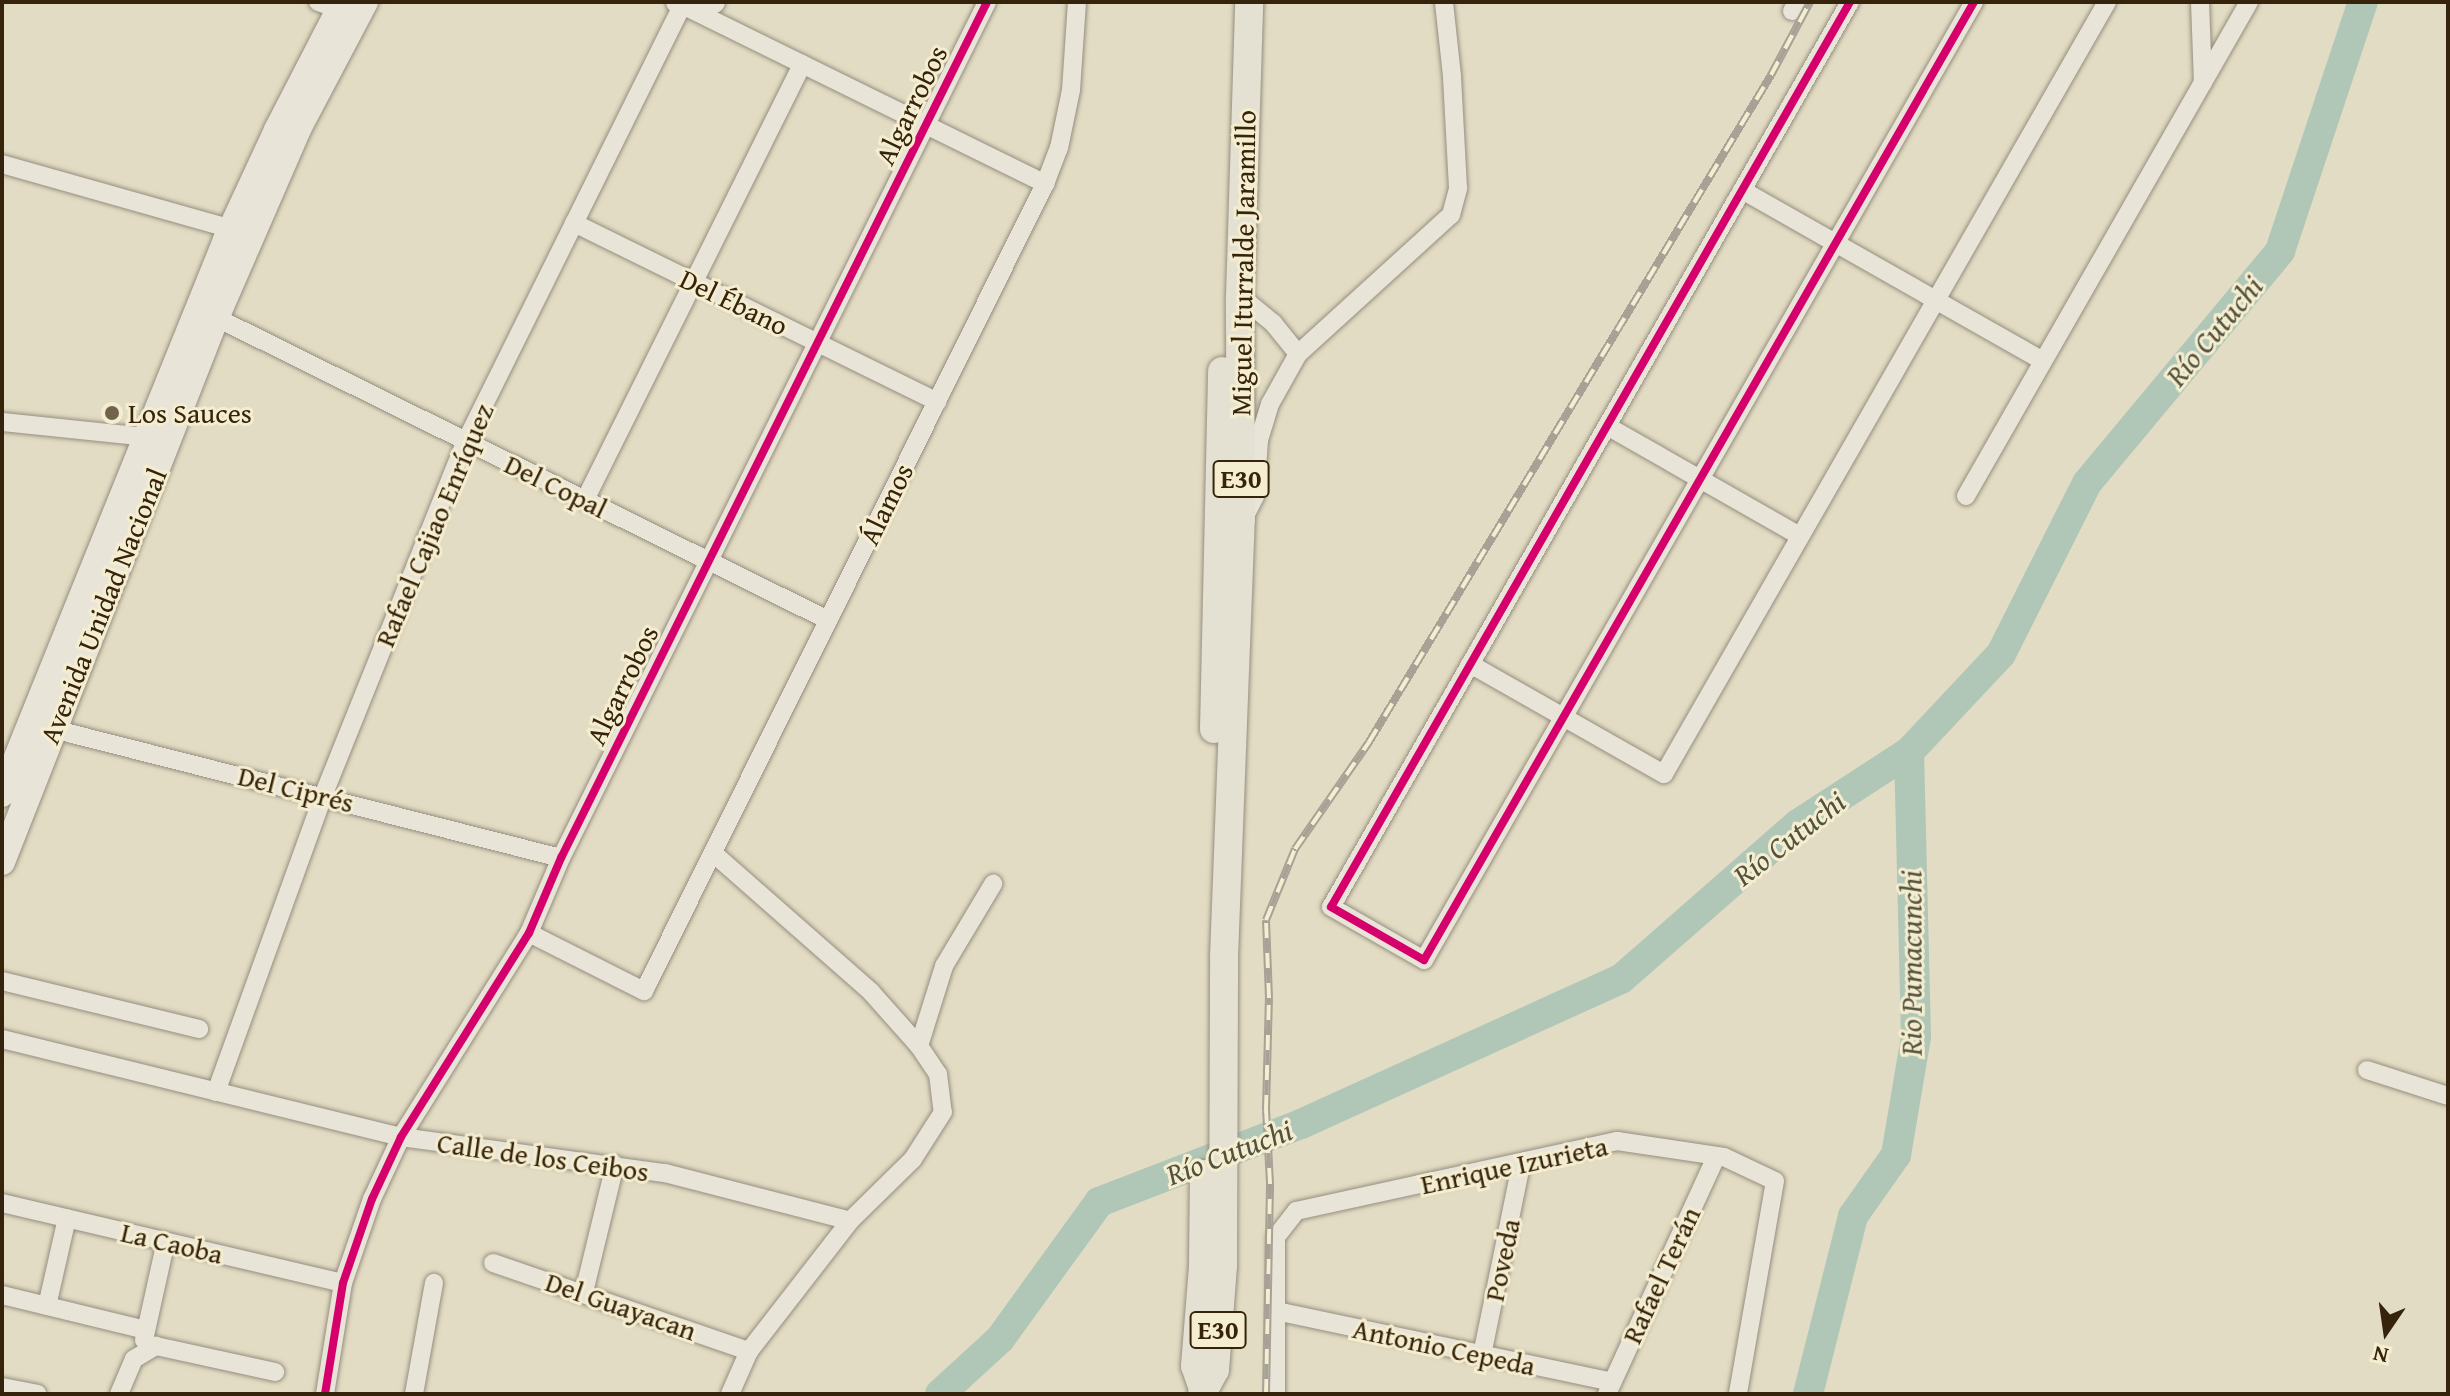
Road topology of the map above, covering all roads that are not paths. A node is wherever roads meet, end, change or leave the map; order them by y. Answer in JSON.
{"nodes":[{"id":1,"x":714,"y":2,"type":"edge"},
{"id":2,"x":987,"y":2,"type":"edge"},
{"id":3,"x":1077,"y":2,"type":"edge"},
{"id":4,"x":1231,"y":2,"type":"edge"},
{"id":5,"x":1249,"y":2,"type":"edge"},
{"id":6,"x":1444,"y":2,"type":"edge"},
{"id":7,"x":1850,"y":2,"type":"edge"},
{"id":8,"x":1974,"y":2,"type":"edge"},
{"id":9,"x":2107,"y":2,"type":"edge"},
{"id":10,"x":2200,"y":2,"type":"edge"},
{"id":11,"x":2232,"y":2,"type":"edge"},
{"id":12,"x":2249,"y":2,"type":"edge"},
{"id":13,"x":680,"y":3,"type":"edge"},
{"id":14,"x":345,"y":6,"type":"edge"},
{"id":15,"x":2234,"y":29,"type":"junction"},
{"id":16,"x":802,"y":64,"type":"junction"},
{"id":17,"x":2203,"y":83,"type":"junction"},
{"id":18,"x":926,"y":125,"type":"junction"},
{"id":19,"x":2,"y":164,"type":"edge"},
{"id":20,"x":1045,"y":184,"type":"junction"},
{"id":21,"x":1742,"y":190,"type":"junction"},
{"id":22,"x":574,"y":223,"type":"junction"},
{"id":23,"x":231,"y":229,"type":"junction"},
{"id":24,"x":1835,"y":243,"type":"junction"},
{"id":25,"x":694,"y":283,"type":"junction"},
{"id":26,"x":1240,"y":296,"type":"junction"},
{"id":27,"x":1936,"y":300,"type":"junction"},
{"id":28,"x":207,"y":314,"type":"junction"},
{"id":29,"x":817,"y":343,"type":"junction"},
{"id":30,"x":1298,"y":354,"type":"junction"},
{"id":31,"x":2043,"y":361,"type":"junction"},
{"id":32,"x":937,"y":402,"type":"junction"},
{"id":33,"x":2,"y":422,"type":"edge"},
{"id":34,"x":1607,"y":426,"type":"junction"},
{"id":35,"x":146,"y":437,"type":"junction"},
{"id":36,"x":466,"y":441,"type":"junction"},
{"id":37,"x":1700,"y":479,"type":"junction"},
{"id":38,"x":1966,"y":496,"type":"dead end"},
{"id":39,"x":585,"y":500,"type":"junction"},
{"id":40,"x":1241,"y":519,"type":"junction"},
{"id":41,"x":1800,"y":536,"type":"junction"},
{"id":42,"x":709,"y":561,"type":"junction"},
{"id":43,"x":828,"y":620,"type":"junction"},
{"id":44,"x":1470,"y":664,"type":"junction"},
{"id":45,"x":1563,"y":717,"type":"junction"},
{"id":46,"x":42,"y":726,"type":"junction"},
{"id":47,"x":2,"y":794,"type":"edge"},
{"id":48,"x":323,"y":796,"type":"junction"},
{"id":49,"x":713,"y":853,"type":"junction"},
{"id":50,"x":561,"y":858,"type":"junction"},
{"id":51,"x":2,"y":862,"type":"edge"},
{"id":52,"x":993,"y":884,"type":"dead end"},
{"id":53,"x":529,"y":933,"type":"junction"},
{"id":54,"x":1216,"y":956,"type":"junction"},
{"id":55,"x":2,"y":981,"type":"edge"},
{"id":56,"x":199,"y":1029,"type":"dead end"},
{"id":57,"x":2,"y":1039,"type":"edge"},
{"id":58,"x":919,"y":1046,"type":"junction"},
{"id":59,"x":2367,"y":1070,"type":"dead end"},
{"id":60,"x":216,"y":1092,"type":"junction"},
{"id":61,"x":2448,"y":1096,"type":"edge"},
{"id":62,"x":401,"y":1137,"type":"junction"},
{"id":63,"x":1716,"y":1157,"type":"junction"},
{"id":64,"x":615,"y":1165,"type":"junction"},
{"id":65,"x":1521,"y":1165,"type":"junction"},
{"id":66,"x":2,"y":1205,"type":"edge"},
{"id":67,"x":67,"y":1218,"type":"junction"},
{"id":68,"x":850,"y":1221,"type":"junction"},
{"id":69,"x":166,"y":1241,"type":"junction"},
{"id":70,"x":493,"y":1263,"type":"dead end"},
{"id":71,"x":343,"y":1283,"type":"junction"},
{"id":72,"x":434,"y":1283,"type":"dead end"},
{"id":73,"x":584,"y":1292,"type":"junction"},
{"id":74,"x":2,"y":1295,"type":"edge"},
{"id":75,"x":47,"y":1306,"type":"junction"},
{"id":76,"x":1276,"y":1311,"type":"junction"},
{"id":77,"x":146,"y":1330,"type":"junction"},
{"id":78,"x":145,"y":1350,"type":"junction"},
{"id":79,"x":749,"y":1351,"type":"junction"},
{"id":80,"x":1482,"y":1355,"type":"junction"},
{"id":81,"x":275,"y":1372,"type":"dead end"},
{"id":82,"x":2,"y":1387,"type":"edge"},
{"id":83,"x":1610,"y":1388,"type":"edge"},
{"id":84,"x":1202,"y":1392,"type":"edge"},
{"id":85,"x":37,"y":1394,"type":"edge"},
{"id":86,"x":119,"y":1394,"type":"edge"},
{"id":87,"x":325,"y":1394,"type":"edge"},
{"id":88,"x":414,"y":1394,"type":"edge"},
{"id":89,"x":730,"y":1394,"type":"edge"},
{"id":90,"x":1276,"y":1394,"type":"edge"},
{"id":91,"x":1738,"y":1394,"type":"edge"}],
"edges":[{"from":1,"to":13,"type":"street"},
{"from":2,"to":18,"type":"street","name":"Algarrobos"},
{"from":3,"to":20,"type":"street","name":"Álamos"},
{"from":4,"to":54,"type":"main road","name":"Miguel Iturralde Jaramillo","number":"E30"},
{"from":5,"to":26,"type":"main road","name":"Miguel Iturralde Jaramillo","number":"E30"},
{"from":6,"to":30,"type":"street"},
{"from":7,"to":21,"type":"street"},
{"from":8,"to":24,"type":"street"},
{"from":9,"to":27,"type":"street"},
{"from":10,"to":17,"type":"street"},
{"from":11,"to":15,"type":"street"},
{"from":12,"to":15,"type":"street"},
{"from":13,"to":16,"type":"street"},
{"from":13,"to":22,"type":"street","name":"Rafael Cajiao Enríquez"},
{"from":14,"to":23,"type":"main road","name":"Avenida Unidad Nacional"},
{"from":14,"to":28,"type":"main road","name":"Avenida Unidad Nacional"},
{"from":15,"to":17,"type":"street"},
{"from":16,"to":18,"type":"street"},
{"from":16,"to":25,"type":"street"},
{"from":17,"to":31,"type":"street"},
{"from":18,"to":20,"type":"street"},
{"from":18,"to":29,"type":"street","name":"Algarrobos"},
{"from":19,"to":23,"type":"street"},
{"from":20,"to":32,"type":"street","name":"Álamos"},
{"from":21,"to":24,"type":"street"},
{"from":21,"to":34,"type":"street"},
{"from":22,"to":25,"type":"street","name":"Del Ébano"},
{"from":22,"to":36,"type":"street","name":"Rafael Cajiao Enríquez"},
{"from":23,"to":28,"type":"main road","name":"Avenida Unidad Nacional"},
{"from":24,"to":27,"type":"street"},
{"from":24,"to":37,"type":"street"},
{"from":25,"to":29,"type":"street","name":"Del Ébano"},
{"from":25,"to":39,"type":"street"},
{"from":26,"to":30,"type":"street"},
{"from":26,"to":40,"type":"main road","name":"Miguel Iturralde Jaramillo","number":"E30"},
{"from":27,"to":31,"type":"street"},
{"from":27,"to":41,"type":"street"},
{"from":28,"to":35,"type":"main road","name":"Avenida Unidad Nacional"},
{"from":28,"to":36,"type":"street","name":"Del Copal"},
{"from":28,"to":46,"type":"main road","name":"Avenida Unidad Nacional"},
{"from":29,"to":32,"type":"street","name":"Del Ébano"},
{"from":29,"to":42,"type":"street","name":"Algarrobos"},
{"from":30,"to":40,"type":"street"},
{"from":31,"to":38,"type":"street"},
{"from":32,"to":43,"type":"street","name":"Álamos"},
{"from":33,"to":35,"type":"street"},
{"from":34,"to":37,"type":"street"},
{"from":34,"to":44,"type":"street"},
{"from":35,"to":46,"type":"main road","name":"Avenida Unidad Nacional"},
{"from":36,"to":39,"type":"street","name":"Del Copal"},
{"from":36,"to":48,"type":"street","name":"Rafael Cajiao Enríquez"},
{"from":37,"to":41,"type":"street"},
{"from":37,"to":45,"type":"street"},
{"from":39,"to":42,"type":"street","name":"Del Copal"},
{"from":40,"to":54,"type":"main road","name":"Miguel Iturralde Jaramillo","number":"E30"},
{"from":41,"to":45,"type":"street"},
{"from":42,"to":43,"type":"street","name":"Del Copal"},
{"from":42,"to":50,"type":"street","name":"Algarrobos"},
{"from":43,"to":49,"type":"street","name":"Álamos"},
{"from":44,"to":45,"type":"street"},
{"from":44,"to":45,"type":"street"},
{"from":46,"to":47,"type":"main road","name":"Avenida Unidad Nacional"},
{"from":46,"to":48,"type":"street","name":"Del Ciprés"},
{"from":46,"to":51,"type":"main road","name":"Avenida Unidad Nacional"},
{"from":48,"to":50,"type":"street","name":"Del Ciprés"},
{"from":48,"to":60,"type":"street","name":"Rafael Cajiao Enríquez"},
{"from":49,"to":53,"type":"street","name":"Álamos"},
{"from":49,"to":58,"type":"street"},
{"from":50,"to":53,"type":"street","name":"Algarrobos"},
{"from":52,"to":58,"type":"street"},
{"from":53,"to":62,"type":"street","name":"Algarrobos"},
{"from":54,"to":84,"type":"main road","number":"E30"},
{"from":55,"to":56,"type":"street"},
{"from":57,"to":60,"type":"street","name":"Calle de los Ceibos"},
{"from":58,"to":68,"type":"street"},
{"from":59,"to":61,"type":"street"},
{"from":60,"to":62,"type":"street","name":"Calle de los Ceibos"},
{"from":62,"to":64,"type":"street","name":"Calle de los Ceibos"},
{"from":62,"to":71,"type":"street","name":"Algarrobos"},
{"from":63,"to":65,"type":"street","name":"Enrique Izurieta"},
{"from":63,"to":83,"type":"street","name":"Rafael Terán"},
{"from":63,"to":91,"type":"street","name":"Enrique Izurieta"},
{"from":64,"to":68,"type":"street","name":"Calle de los Ceibos"},
{"from":64,"to":73,"type":"street"},
{"from":65,"to":76,"type":"street","name":"Enrique Izurieta"},
{"from":65,"to":80,"type":"street","name":"Poveda"},
{"from":66,"to":67,"type":"street","name":"La Caoba"},
{"from":67,"to":69,"type":"street","name":"La Caoba"},
{"from":67,"to":75,"type":"street"},
{"from":68,"to":79,"type":"street"},
{"from":69,"to":71,"type":"street","name":"La Caoba"},
{"from":69,"to":77,"type":"street"},
{"from":70,"to":73,"type":"street","name":"Del Guayacan"},
{"from":71,"to":87,"type":"street","name":"Algarrobos"},
{"from":72,"to":88,"type":"street"},
{"from":73,"to":79,"type":"street","name":"Del Guayacan"},
{"from":74,"to":75,"type":"street"},
{"from":75,"to":77,"type":"street"},
{"from":76,"to":80,"type":"street","name":"Antonio Cepeda"},
{"from":76,"to":90,"type":"street"},
{"from":77,"to":78,"type":"street"},
{"from":78,"to":81,"type":"street"},
{"from":78,"to":86,"type":"street"},
{"from":79,"to":89,"type":"street"},
{"from":80,"to":83,"type":"street","name":"Antonio Cepeda"},
{"from":82,"to":85,"type":"street"}]}
